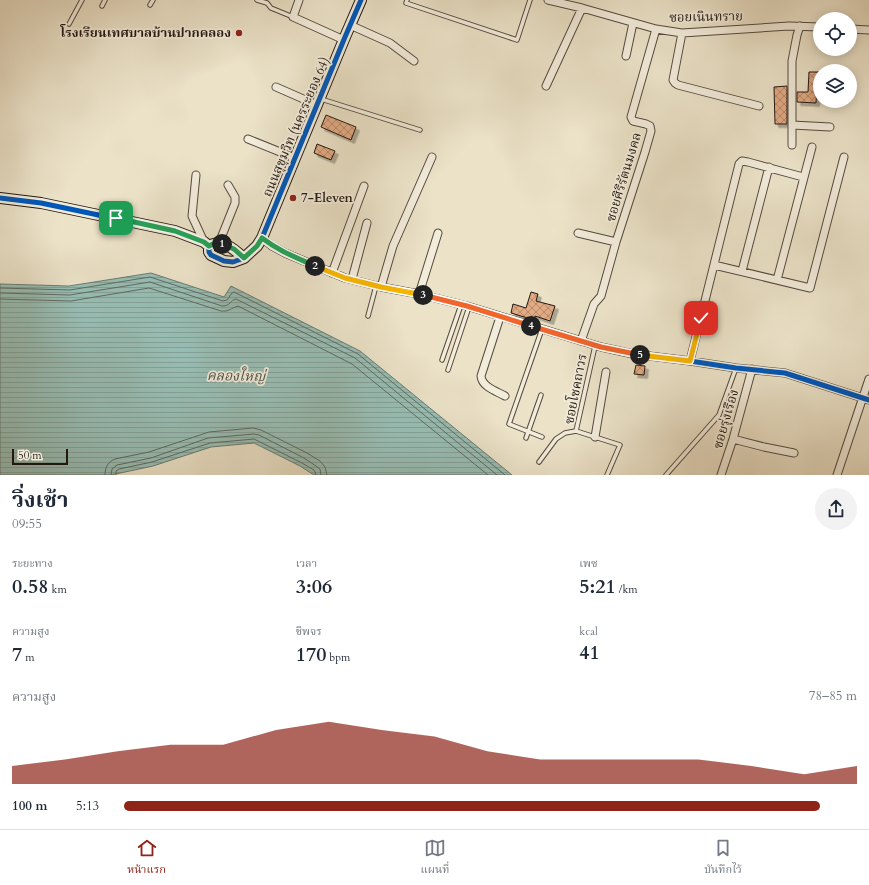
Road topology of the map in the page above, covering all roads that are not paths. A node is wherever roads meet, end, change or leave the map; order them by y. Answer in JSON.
{"nodes":[{"id":1,"x":82,"y":0,"type":"edge"},
{"id":2,"x":105,"y":0,"type":"edge"},
{"id":3,"x":153,"y":0,"type":"edge"},
{"id":4,"x":257,"y":0,"type":"edge"},
{"id":5,"x":299,"y":0,"type":"edge"},
{"id":6,"x":361,"y":0,"type":"edge"},
{"id":7,"x":407,"y":0,"type":"edge"},
{"id":8,"x":530,"y":0,"type":"edge"},
{"id":9,"x":548,"y":0,"type":"edge"},
{"id":10,"x":150,"y":5,"type":"dead end"},
{"id":11,"x":102,"y":6,"type":"dead end"},
{"id":12,"x":582,"y":8,"type":"junction"},
{"id":13,"x":293,"y":18,"type":"junction"},
{"id":14,"x":634,"y":23,"type":"junction"},
{"id":15,"x":69,"y":24,"type":"dead end"},
{"id":16,"x":350,"y":25,"type":"junction"},
{"id":17,"x":800,"y":26,"type":"junction"},
{"id":18,"x":813,"y":27,"type":"edge"},
{"id":19,"x":656,"y":29,"type":"junction"},
{"id":20,"x":857,"y":29,"type":"edge"},
{"id":21,"x":869,"y":30,"type":"edge"},
{"id":22,"x":682,"y":33,"type":"junction"},
{"id":23,"x":344,"y":40,"type":"junction"},
{"id":24,"x":626,"y":56,"type":"dead end"},
{"id":25,"x":414,"y":61,"type":"dead end"},
{"id":26,"x":546,"y":86,"type":"dead end"},
{"id":27,"x":276,"y":87,"type":"dead end"},
{"id":28,"x":319,"y":102,"type":"junction"},
{"id":29,"x":759,"y":106,"type":"dead end"},
{"id":30,"x":792,"y":125,"type":"junction"},
{"id":31,"x":830,"y":127,"type":"dead end"},
{"id":32,"x":420,"y":130,"type":"dead end"},
{"id":33,"x":248,"y":139,"type":"dead end"},
{"id":34,"x":792,"y":145,"type":"dead end"},
{"id":35,"x":812,"y":147,"type":"dead end"},
{"id":36,"x":432,"y":157,"type":"dead end"},
{"id":37,"x":844,"y":157,"type":"dead end"},
{"id":38,"x":294,"y":158,"type":"junction"},
{"id":39,"x":769,"y":168,"type":"junction"},
{"id":40,"x":196,"y":175,"type":"dead end"},
{"id":41,"x":804,"y":177,"type":"junction"},
{"id":42,"x":228,"y":185,"type":"dead end"},
{"id":43,"x":364,"y":186,"type":"dead end"},
{"id":44,"x":0,"y":198,"type":"edge"},
{"id":45,"x":367,"y":223,"type":"dead end"},
{"id":46,"x":438,"y":233,"type":"dead end"},
{"id":47,"x":578,"y":233,"type":"dead end"},
{"id":48,"x":262,"y":238,"type":"junction"},
{"id":49,"x":616,"y":242,"type":"junction"},
{"id":50,"x":219,"y":243,"type":"junction"},
{"id":51,"x":207,"y":244,"type":"junction"},
{"id":52,"x":244,"y":258,"type":"junction"},
{"id":53,"x":714,"y":265,"type":"junction"},
{"id":54,"x":742,"y":272,"type":"junction"},
{"id":55,"x":332,"y":273,"type":"junction"},
{"id":56,"x":352,"y":279,"type":"junction"},
{"id":57,"x":777,"y":280,"type":"junction"},
{"id":58,"x":379,"y":287,"type":"junction"},
{"id":59,"x":419,"y":294,"type":"junction"},
{"id":60,"x":461,"y":304,"type":"junction"},
{"id":61,"x":469,"y":307,"type":"junction"},
{"id":62,"x":368,"y":316,"type":"dead end"},
{"id":63,"x":500,"y":317,"type":"junction"},
{"id":64,"x":542,"y":329,"type":"junction"},
{"id":65,"x":581,"y":342,"type":"junction"},
{"id":66,"x":595,"y":346,"type":"junction"},
{"id":67,"x":442,"y":360,"type":"dead end"},
{"id":68,"x":690,"y":361,"type":"junction"},
{"id":69,"x":736,"y":368,"type":"junction"},
{"id":70,"x":752,"y":369,"type":"junction"},
{"id":71,"x":448,"y":370,"type":"dead end"},
{"id":72,"x":606,"y":372,"type":"dead end"},
{"id":73,"x":869,"y":379,"type":"edge"},
{"id":74,"x":541,"y":395,"type":"dead end"},
{"id":75,"x":505,"y":396,"type":"dead end"},
{"id":76,"x":866,"y":398,"type":"edge"},
{"id":77,"x":576,"y":431,"type":"junction"},
{"id":78,"x":528,"y":432,"type":"junction"},
{"id":79,"x":542,"y":437,"type":"dead end"},
{"id":80,"x":595,"y":437,"type":"junction"},
{"id":81,"x":526,"y":438,"type":"dead end"},
{"id":82,"x":734,"y":439,"type":"junction"},
{"id":83,"x":794,"y":453,"type":"dead end"},
{"id":84,"x":539,"y":462,"type":"dead end"},
{"id":85,"x":607,"y":475,"type":"edge"},
{"id":86,"x":666,"y":475,"type":"edge"},
{"id":87,"x":721,"y":475,"type":"edge"},
{"id":88,"x":837,"y":475,"type":"edge"}],
"edges":[{"from":1,"to":15,"type":"lane"},
{"from":2,"to":11,"type":"lane"},
{"from":3,"to":10,"type":"lane"},
{"from":4,"to":13,"type":"lane"},
{"from":5,"to":13,"type":"street"},
{"from":6,"to":16,"type":"street","name":"ถนนสุขุมวิท (นครระยอง 64)"},
{"from":7,"to":8,"type":"lane"},
{"from":9,"to":12,"type":"street","name":"ซอยเนินทราย"},
{"from":12,"to":14,"type":"street","name":"ซอยเนินทราย"},
{"from":12,"to":26,"type":"street"},
{"from":13,"to":23,"type":"street"},
{"from":14,"to":19,"type":"street","name":"ซอยเนินทราย"},
{"from":14,"to":24,"type":"street"},
{"from":16,"to":23,"type":"street","name":"ถนนสุขุมวิท (นครระยอง 64)"},
{"from":16,"to":25,"type":"street"},
{"from":17,"to":18,"type":"street","name":"ซอยเนินทราย"},
{"from":17,"to":22,"type":"street","name":"ซอยเนินทราย"},
{"from":17,"to":30,"type":"street"},
{"from":19,"to":22,"type":"street","name":"ซอยเนินทราย"},
{"from":19,"to":49,"type":"street","name":"ซอยศิริรัตนมงคล"},
{"from":20,"to":21,"type":"street"},
{"from":22,"to":29,"type":"street"},
{"from":23,"to":28,"type":"street","name":"ถนนสุขุมวิท (นครระยอง 64)"},
{"from":27,"to":28,"type":"street"},
{"from":28,"to":32,"type":"lane"},
{"from":28,"to":38,"type":"street","name":"ถนนสุขุมวิท (นครระยอง 64)"},
{"from":30,"to":31,"type":"street"},
{"from":30,"to":34,"type":"street"},
{"from":33,"to":38,"type":"street"},
{"from":35,"to":41,"type":"street"},
{"from":36,"to":58,"type":"street"},
{"from":37,"to":57,"type":"street"},
{"from":38,"to":48,"type":"street","name":"ถนนสุขุมวิท (นครระยอง 64)"},
{"from":39,"to":41,"type":"street"},
{"from":39,"to":53,"type":"street"},
{"from":39,"to":54,"type":"street"},
{"from":40,"to":51,"type":"street"},
{"from":41,"to":57,"type":"street"},
{"from":42,"to":50,"type":"street"},
{"from":43,"to":55,"type":"street"},
{"from":44,"to":51,"type":"street"},
{"from":45,"to":56,"type":"street"},
{"from":46,"to":59,"type":"street"},
{"from":47,"to":49,"type":"street"},
{"from":48,"to":52,"type":"street","name":"ถนนสุขุมวิท (นครระยอง 64)"},
{"from":48,"to":55,"type":"street"},
{"from":49,"to":65,"type":"street","name":"ซอยศิริรัตนมงคล"},
{"from":50,"to":51,"type":"street"},
{"from":50,"to":52,"type":"street"},
{"from":51,"to":52,"type":"street"},
{"from":53,"to":54,"type":"street"},
{"from":53,"to":68,"type":"street"},
{"from":54,"to":57,"type":"street"},
{"from":55,"to":56,"type":"street"},
{"from":56,"to":58,"type":"street"},
{"from":58,"to":59,"type":"street"},
{"from":58,"to":62,"type":"lane"},
{"from":59,"to":60,"type":"street"},
{"from":60,"to":61,"type":"street"},
{"from":60,"to":67,"type":"lane"},
{"from":61,"to":63,"type":"street"},
{"from":61,"to":71,"type":"lane"},
{"from":63,"to":64,"type":"street"},
{"from":63,"to":75,"type":"street"},
{"from":64,"to":65,"type":"street"},
{"from":64,"to":78,"type":"lane"},
{"from":65,"to":66,"type":"street"},
{"from":66,"to":68,"type":"street"},
{"from":66,"to":77,"type":"lane","name":"ซอยโชคถาวร"},
{"from":68,"to":69,"type":"street"},
{"from":69,"to":70,"type":"street"},
{"from":69,"to":86,"type":"lane"},
{"from":70,"to":76,"type":"street"},
{"from":70,"to":82,"type":"street","name":"ซอยรุ่งเรือง"},
{"from":72,"to":80,"type":"street"},
{"from":73,"to":76,"type":"street"},
{"from":74,"to":78,"type":"lane"},
{"from":76,"to":88,"type":"street"},
{"from":77,"to":80,"type":"lane","name":"ซอยโชคถาวร"},
{"from":77,"to":84,"type":"lane"},
{"from":78,"to":79,"type":"lane"},
{"from":78,"to":81,"type":"lane"},
{"from":80,"to":85,"type":"lane","name":"ซอยโชคถาวร"},
{"from":82,"to":83,"type":"street"},
{"from":82,"to":87,"type":"street","name":"ซอยรุ่งเรือง"}]}
